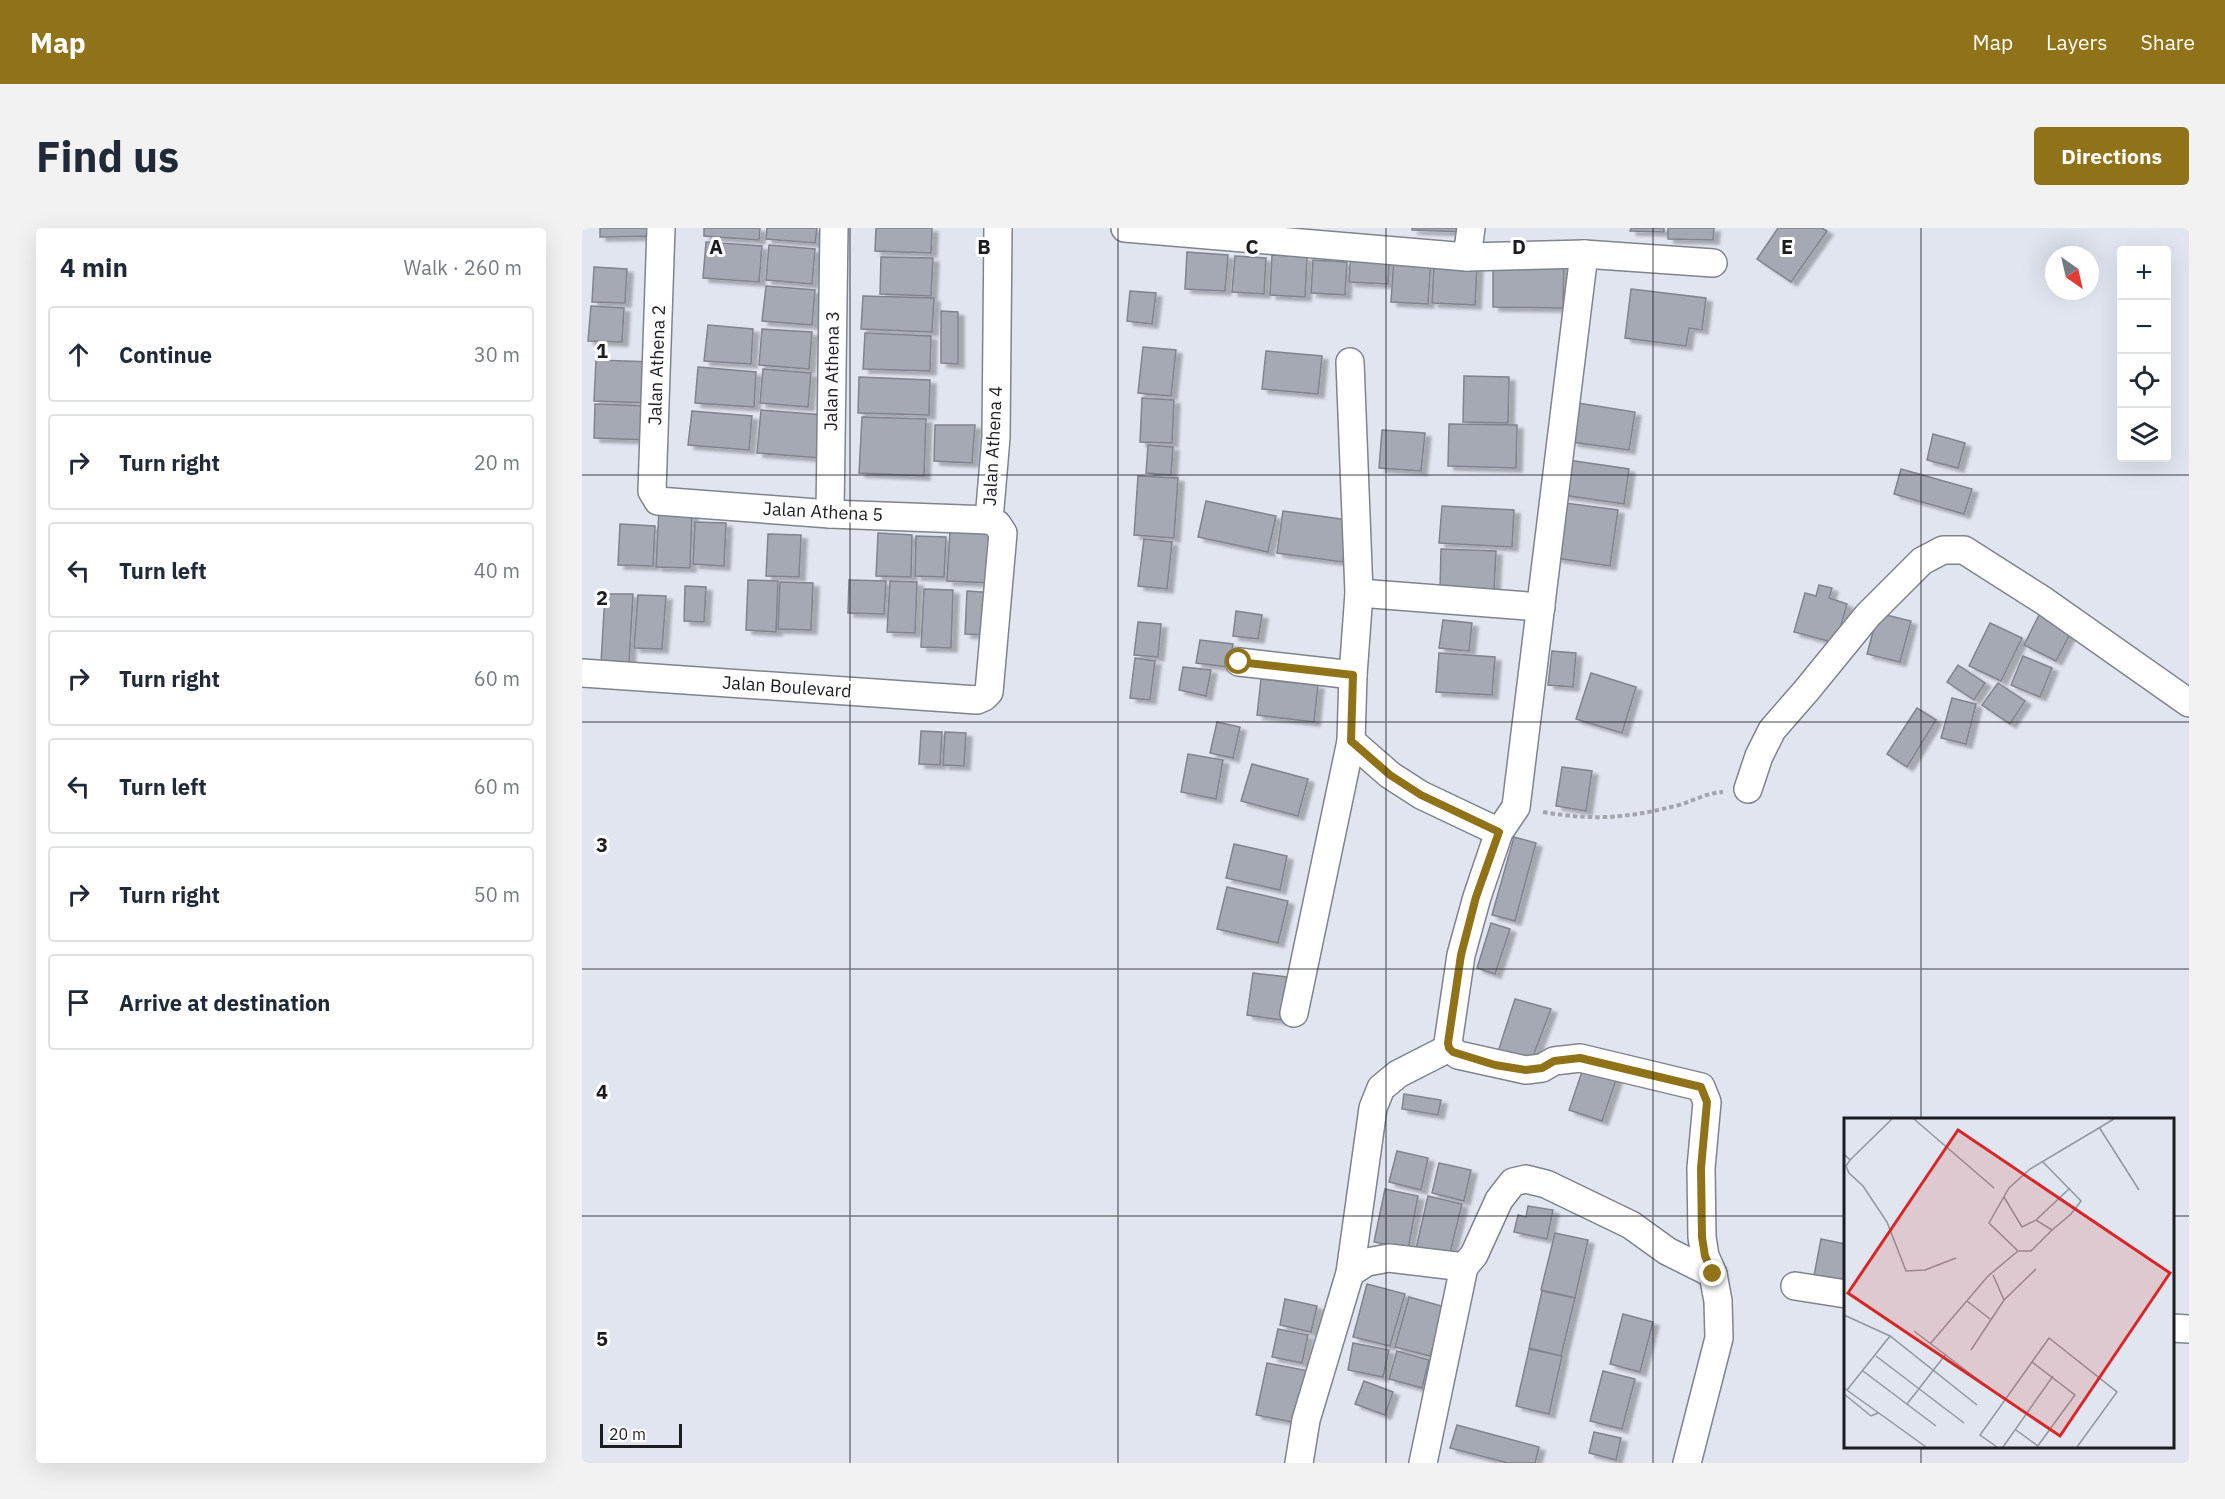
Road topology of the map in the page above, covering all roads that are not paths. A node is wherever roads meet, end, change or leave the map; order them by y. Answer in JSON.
{"nodes":[{"id":1,"x":661,"y":228,"type":"edge"},
{"id":2,"x":834,"y":228,"type":"edge"},
{"id":3,"x":998,"y":228,"type":"edge"},
{"id":4,"x":1125,"y":228,"type":"edge"},
{"id":5,"x":1471,"y":228,"type":"edge"},
{"id":6,"x":1584,"y":254,"type":"junction"},
{"id":7,"x":1467,"y":257,"type":"junction"},
{"id":8,"x":1713,"y":263,"type":"dead end"},
{"id":9,"x":1350,"y":362,"type":"dead end"},
{"id":10,"x":658,"y":501,"type":"joint"},
{"id":11,"x":830,"y":514,"type":"junction"},
{"id":12,"x":989,"y":520,"type":"junction"},
{"id":13,"x":1359,"y":592,"type":"junction"},
{"id":14,"x":1541,"y":607,"type":"junction"},
{"id":15,"x":1239,"y":662,"type":"dead end"},
{"id":16,"x":582,"y":673,"type":"edge"},
{"id":17,"x":1353,"y":675,"type":"junction"},
{"id":18,"x":989,"y":692,"type":"joint"},
{"id":19,"x":2189,"y":703,"type":"edge"},
{"id":20,"x":1351,"y":741,"type":"junction"},
{"id":21,"x":1748,"y":789,"type":"road end"},
{"id":22,"x":1499,"y":832,"type":"junction"},
{"id":23,"x":1294,"y":1013,"type":"dead end"},
{"id":24,"x":1449,"y":1048,"type":"junction"},
{"id":25,"x":1464,"y":1267,"type":"junction"},
{"id":26,"x":1350,"y":1273,"type":"junction"},
{"id":27,"x":1713,"y":1274,"type":"junction"},
{"id":28,"x":1796,"y":1286,"type":"dead end"},
{"id":29,"x":1844,"y":1294,"type":"edge"},
{"id":30,"x":2174,"y":1328,"type":"edge"},
{"id":31,"x":2189,"y":1329,"type":"edge"},
{"id":32,"x":1299,"y":1463,"type":"edge"},
{"id":33,"x":1423,"y":1463,"type":"edge"},
{"id":34,"x":1687,"y":1463,"type":"edge"}],
"edges":[{"from":1,"to":10,"type":"street","name":"Jalan Athena 2"},
{"from":2,"to":11,"type":"street","name":"Jalan Athena 3"},
{"from":3,"to":12,"type":"street","name":"Jalan Athena 4"},
{"from":4,"to":7,"type":"street"},
{"from":5,"to":7,"type":"street"},
{"from":6,"to":7,"type":"street"},
{"from":6,"to":8,"type":"street"},
{"from":6,"to":14,"type":"street"},
{"from":9,"to":13,"type":"street"},
{"from":10,"to":11,"type":"street","name":"Jalan Athena 5"},
{"from":11,"to":12,"type":"street","name":"Jalan Athena 5"},
{"from":12,"to":18,"type":"street","name":"Jalan Athena 4"},
{"from":13,"to":14,"type":"street"},
{"from":13,"to":17,"type":"street"},
{"from":14,"to":22,"type":"street"},
{"from":15,"to":17,"type":"street"},
{"from":16,"to":18,"type":"street","name":"Jalan Boulevard"},
{"from":17,"to":20,"type":"street"},
{"from":19,"to":21,"type":"street"},
{"from":20,"to":22,"type":"street"},
{"from":20,"to":23,"type":"street"},
{"from":22,"to":24,"type":"street"},
{"from":24,"to":26,"type":"street"},
{"from":24,"to":27,"type":"street"},
{"from":25,"to":26,"type":"street"},
{"from":25,"to":27,"type":"street"},
{"from":25,"to":33,"type":"street"},
{"from":26,"to":32,"type":"street"},
{"from":27,"to":34,"type":"street"},
{"from":28,"to":29,"type":"street"},
{"from":30,"to":31,"type":"street"}]}
